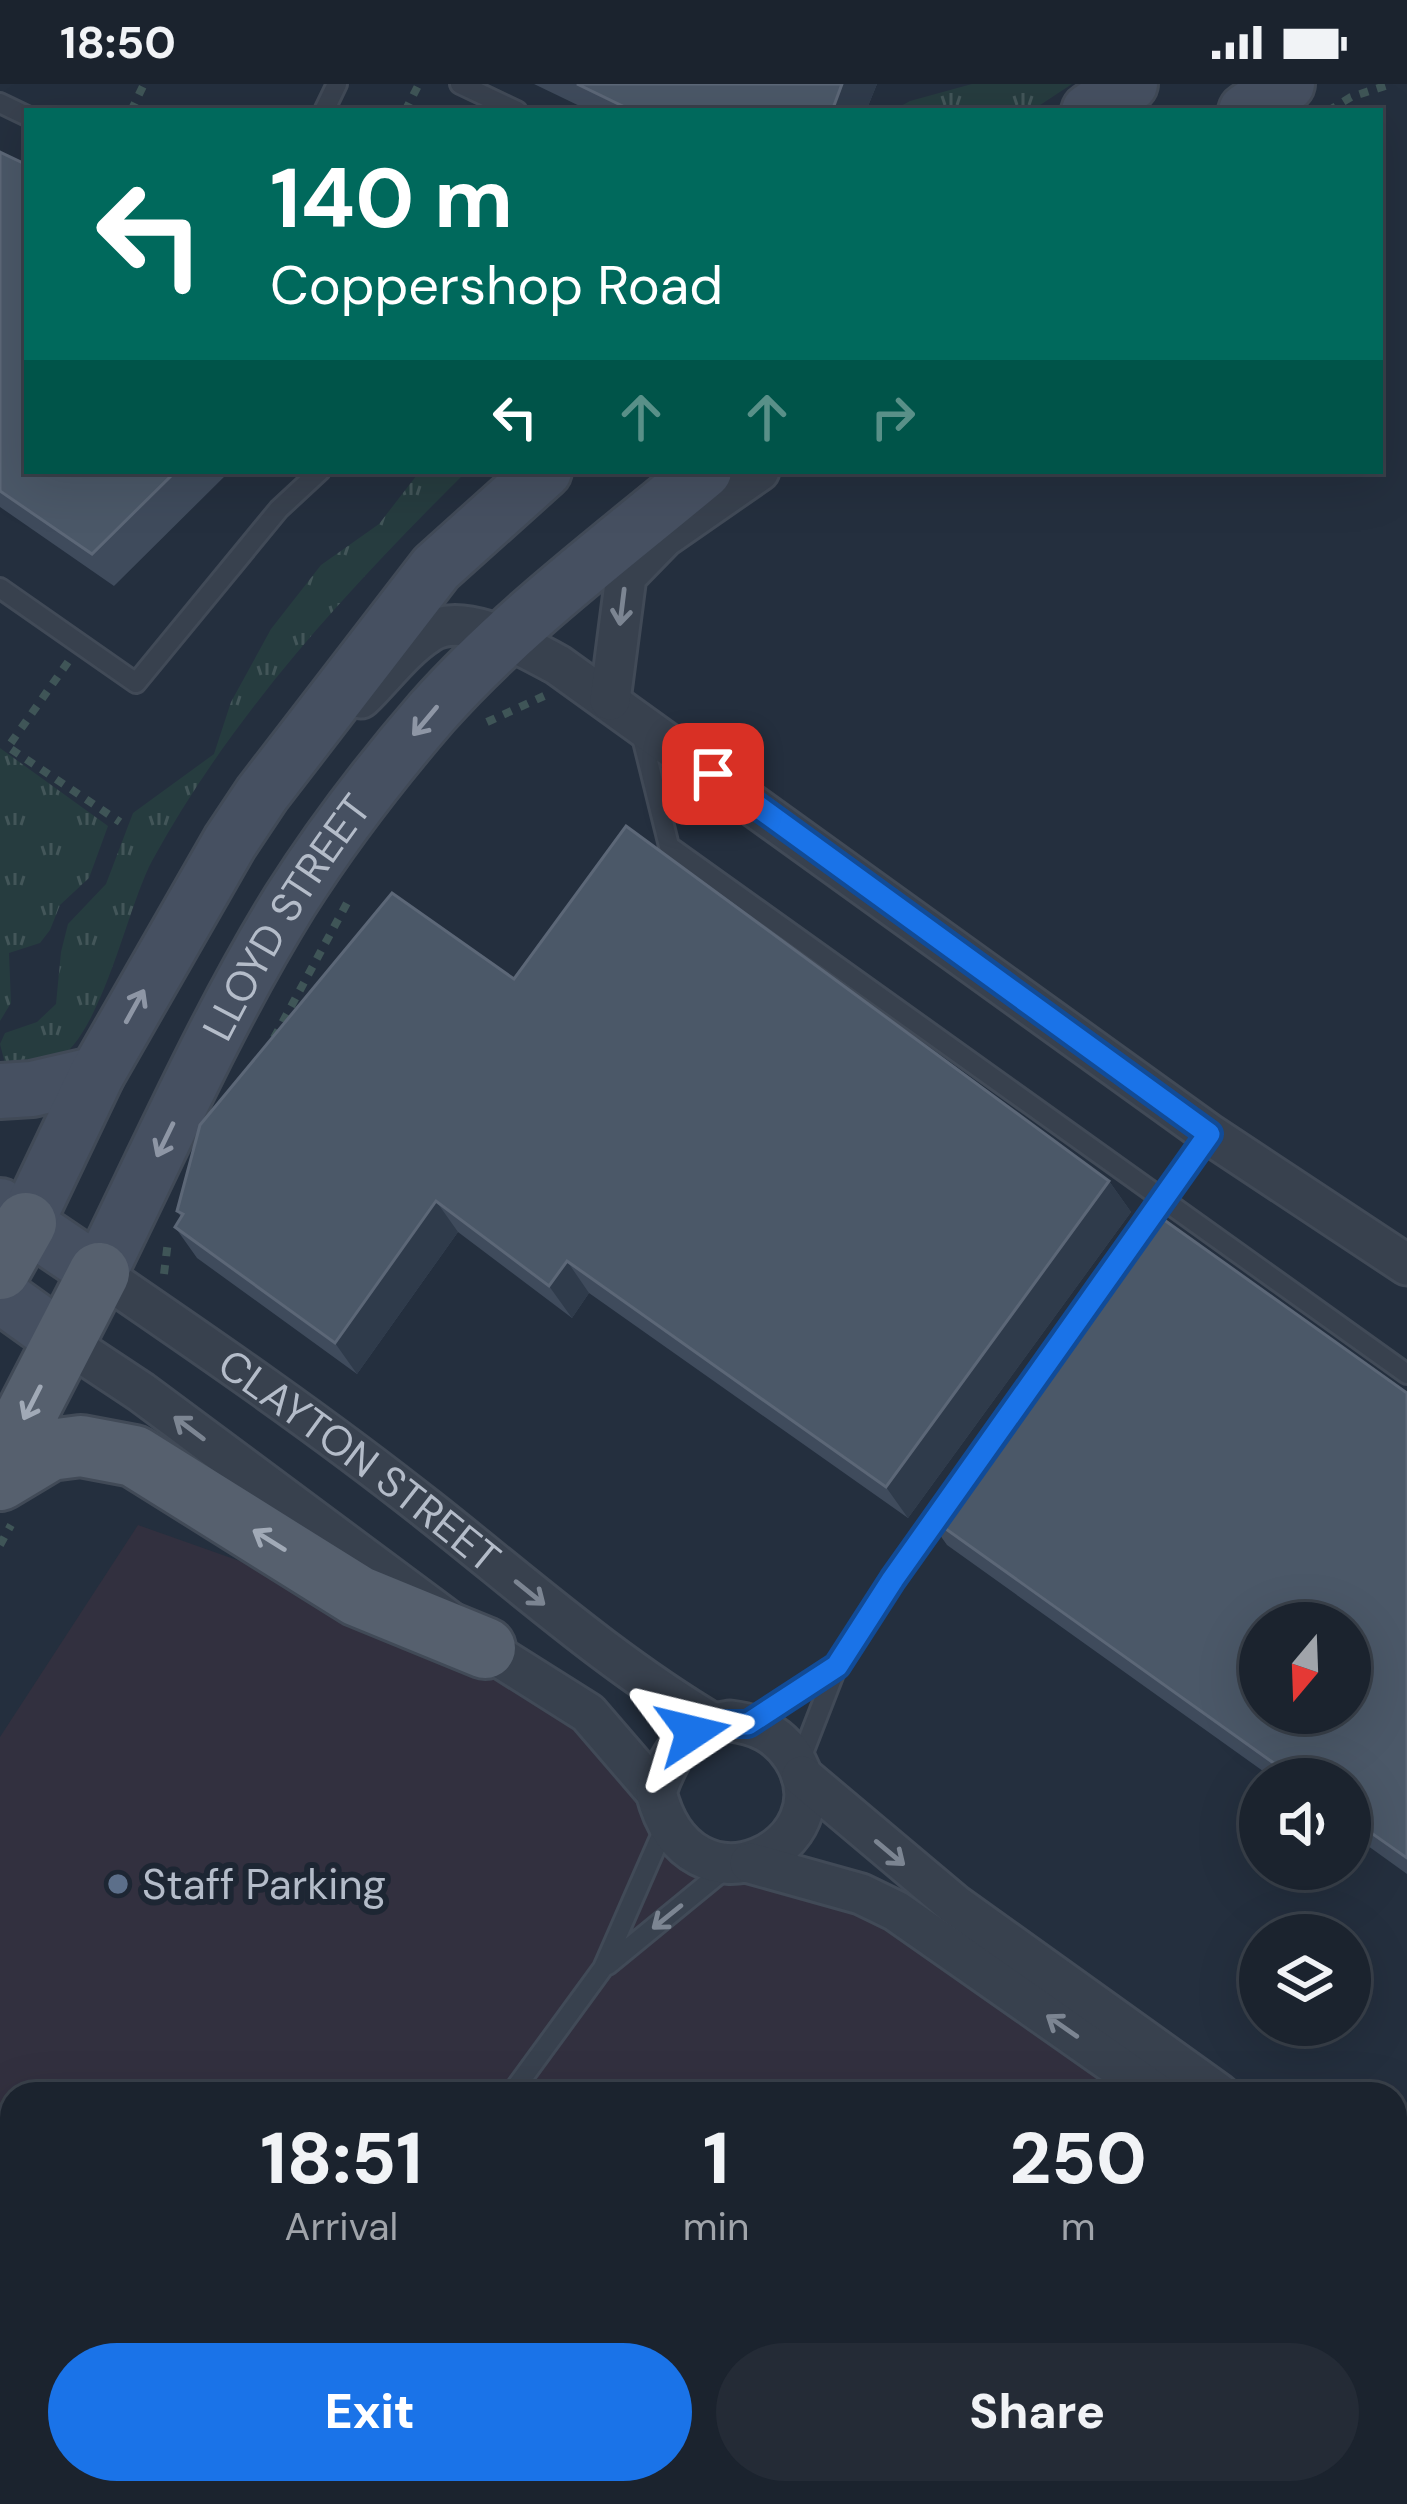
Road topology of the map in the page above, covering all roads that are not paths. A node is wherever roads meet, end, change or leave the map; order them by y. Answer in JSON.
{"nodes":[{"id":1,"x":460,"y":84,"type":"edge"},
{"id":2,"x":1130,"y":84,"type":"edge"},
{"id":3,"x":1287,"y":84,"type":"edge"},
{"id":4,"x":512,"y":108,"type":"edge"},
{"id":5,"x":1094,"y":108,"type":"edge"},
{"id":6,"x":1251,"y":108,"type":"edge"},
{"id":7,"x":317,"y":474,"type":"edge"},
{"id":8,"x":540,"y":474,"type":"edge"},
{"id":9,"x":700,"y":474,"type":"edge"},
{"id":10,"x":755,"y":474,"type":"edge"},
{"id":11,"x":0,"y":588,"type":"edge"},
{"id":12,"x":506,"y":637,"type":"junction"},
{"id":13,"x":624,"y":710,"type":"junction"},
{"id":14,"x":262,"y":794,"type":"junction"},
{"id":15,"x":97,"y":1074,"type":"junction"},
{"id":16,"x":0,"y":1091,"type":"edge"},
{"id":17,"x":1209,"y":1134,"type":"junction"},
{"id":18,"x":1165,"y":1199,"type":"junction"},
{"id":19,"x":9,"y":1233,"type":"edge"},
{"id":20,"x":1124,"y":1256,"type":"edge"},
{"id":21,"x":1407,"y":1265,"type":"edge"},
{"id":22,"x":99,"y":1273,"type":"junction"},
{"id":23,"x":0,"y":1295,"type":"edge"},
{"id":24,"x":64,"y":1340,"type":"junction"},
{"id":25,"x":1407,"y":1374,"type":"edge"},
{"id":26,"x":0,"y":1465,"type":"edge"},
{"id":27,"x":0,"y":1480,"type":"edge"},
{"id":28,"x":961,"y":1484,"type":"edge"},
{"id":29,"x":485,"y":1648,"type":"junction"},
{"id":30,"x":837,"y":1666,"type":"junction"},
{"id":31,"x":730,"y":1724,"type":"junction"},
{"id":32,"x":800,"y":1770,"type":"junction"},
{"id":33,"x":661,"y":1808,"type":"junction"},
{"id":34,"x":740,"y":1864,"type":"junction"},
{"id":35,"x":604,"y":1968,"type":"junction"},
{"id":36,"x":520,"y":2082,"type":"edge"},
{"id":37,"x":1140,"y":2082,"type":"edge"},
{"id":38,"x":1202,"y":2082,"type":"edge"},
{"id":39,"x":1407,"y":2358,"type":"edge"},
{"id":40,"x":1407,"y":2398,"type":"edge"}],
"edges":[{"from":1,"to":4,"type":"lane"},
{"from":2,"to":5,"type":"main road"},
{"from":3,"to":6,"type":"main road"},
{"from":7,"to":11,"type":"lane"},
{"from":8,"to":14,"type":"main road","name":"LLOYD STREET"},
{"from":9,"to":12,"type":"main road","name":"LLOYD STREET"},
{"from":10,"to":13,"type":"street","one_way":true},
{"from":12,"to":13,"type":"street"},
{"from":12,"to":14,"type":"street"},
{"from":12,"to":22,"type":"main road","name":"LLOYD STREET","one_way":true},
{"from":13,"to":17,"type":"street"},
{"from":13,"to":18,"type":"lane"},
{"from":15,"to":14,"type":"main road","name":"LLOYD STREET","one_way":true},
{"from":15,"to":16,"type":"main road"},
{"from":15,"to":19,"type":"main road","name":"LLOYD STREET"},
{"from":17,"to":18,"type":"lane"},
{"from":17,"to":21,"type":"street"},
{"from":18,"to":20,"type":"lane"},
{"from":18,"to":25,"type":"lane"},
{"from":19,"to":22,"type":"main road","name":"CLAYTON STREET"},
{"from":22,"to":24,"type":"main road","name":"LLOYD STREET"},
{"from":22,"to":31,"type":"street","name":"CLAYTON STREET","one_way":true},
{"from":23,"to":24,"type":"main road","name":"CLAYTON STREET"},
{"from":24,"to":26,"type":"main road","name":"LLOYD STREET","one_way":true},
{"from":29,"to":24,"type":"street","name":"CLAYTON STREET","one_way":true},
{"from":29,"to":27,"type":"main road","one_way":true},
{"from":28,"to":30,"type":"lane"},
{"from":29,"to":33,"type":"street","name":"CLAYTON STREET"},
{"from":30,"to":31,"type":"lane"},
{"from":30,"to":32,"type":"lane"},
{"from":31,"to":32,"type":"street"},
{"from":31,"to":33,"type":"street"},
{"from":32,"to":34,"type":"street"},
{"from":32,"to":38,"type":"street","one_way":true},
{"from":33,"to":34,"type":"street"},
{"from":33,"to":35,"type":"lane"},
{"from":34,"to":35,"type":"lane","one_way":true},
{"from":37,"to":34,"type":"street","one_way":true},
{"from":35,"to":36,"type":"lane"},
{"from":39,"to":40,"type":"lane"}]}
